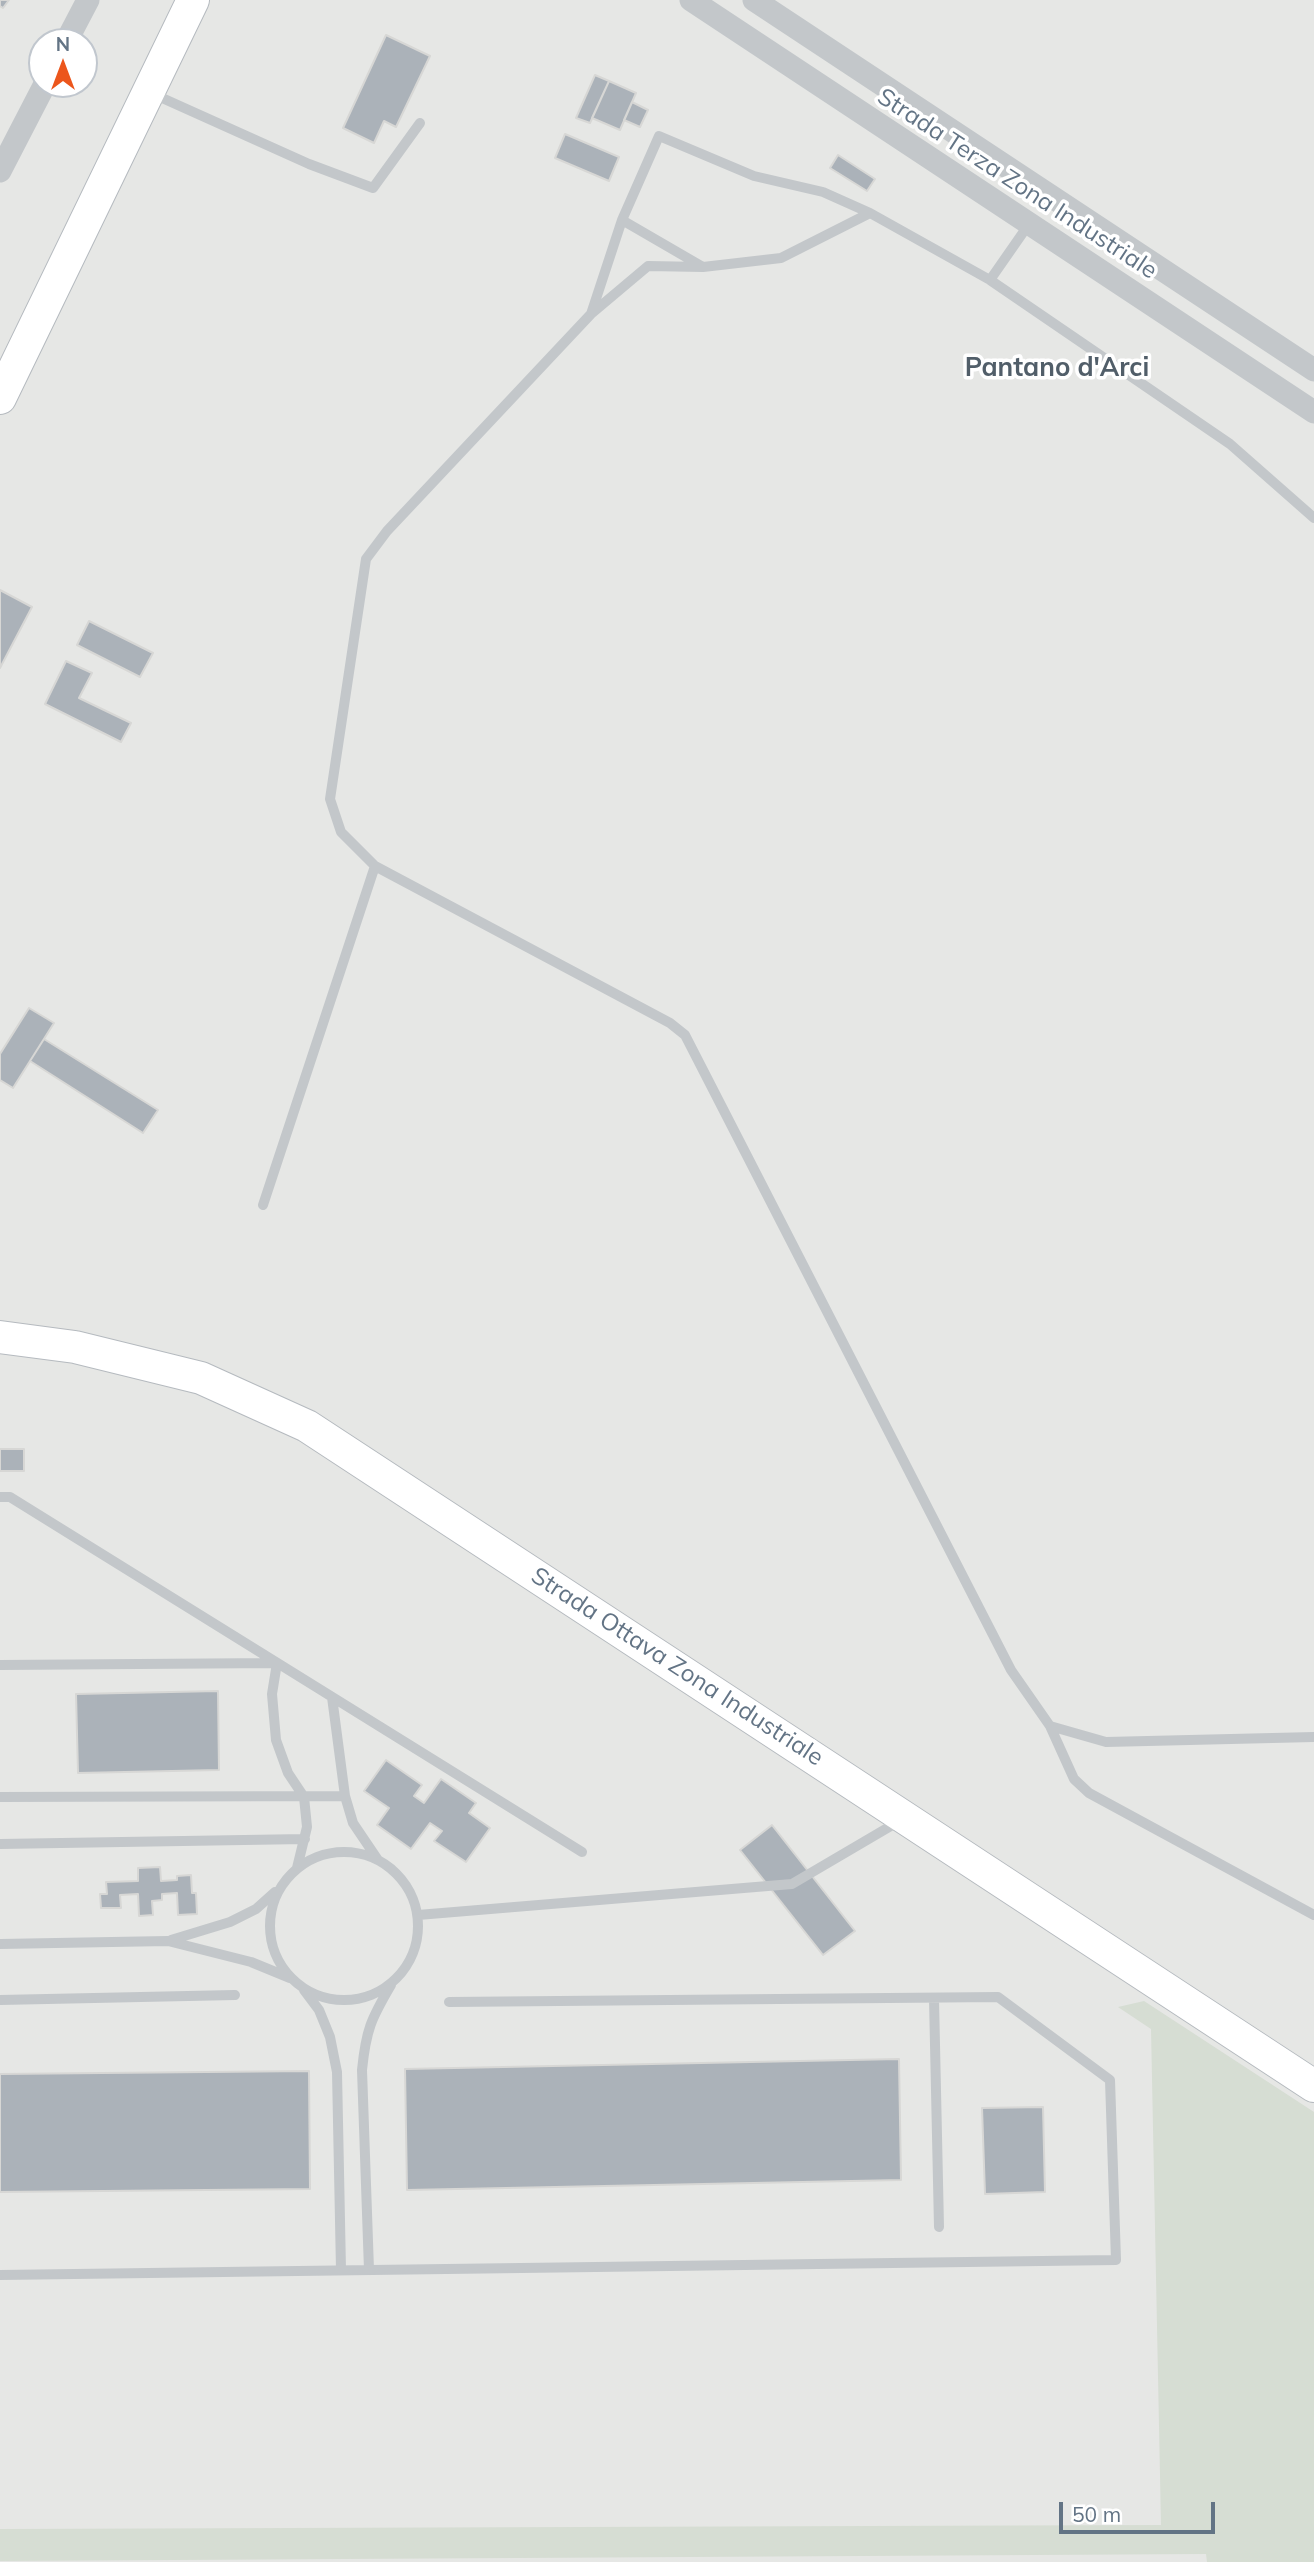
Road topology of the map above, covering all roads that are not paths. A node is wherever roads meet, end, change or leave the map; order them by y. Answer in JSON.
{"nodes":[{"id":1,"x":88,"y":0,"type":"edge"},
{"id":2,"x":193,"y":0,"type":"edge"},
{"id":3,"x":691,"y":0,"type":"edge"},
{"id":4,"x":754,"y":0,"type":"edge"},
{"id":5,"x":73,"y":28,"type":"edge"},
{"id":6,"x":148,"y":92,"type":"junction"},
{"id":7,"x":38,"y":98,"type":"edge"},
{"id":8,"x":420,"y":123,"type":"dead end"},
{"id":9,"x":0,"y":171,"type":"edge"},
{"id":10,"x":1016,"y":173,"type":"junction"},
{"id":11,"x":996,"y":202,"type":"junction"},
{"id":12,"x":870,"y":213,"type":"junction"},
{"id":13,"x":622,"y":219,"type":"junction"},
{"id":14,"x":1029,"y":224,"type":"junction"},
{"id":15,"x":703,"y":267,"type":"junction"},
{"id":16,"x":990,"y":280,"type":"junction"},
{"id":17,"x":591,"y":314,"type":"junction"},
{"id":18,"x":1314,"y":370,"type":"edge"},
{"id":19,"x":3,"y":386,"type":"edge"},
{"id":20,"x":1314,"y":412,"type":"edge"},
{"id":21,"x":1314,"y":518,"type":"edge"},
{"id":22,"x":375,"y":866,"type":"junction"},
{"id":23,"x":264,"y":1205,"type":"dead end"},
{"id":24,"x":0,"y":1337,"type":"edge"},
{"id":25,"x":0,"y":1497,"type":"edge"},
{"id":26,"x":278,"y":1663,"type":"junction"},
{"id":27,"x":0,"y":1664,"type":"edge"},
{"id":28,"x":332,"y":1697,"type":"junction"},
{"id":29,"x":1051,"y":1726,"type":"junction"},
{"id":30,"x":1314,"y":1737,"type":"edge"},
{"id":31,"x":345,"y":1796,"type":"junction"},
{"id":32,"x":0,"y":1797,"type":"edge"},
{"id":33,"x":304,"y":1797,"type":"junction"},
{"id":34,"x":906,"y":1817,"type":"junction"},
{"id":35,"x":305,"y":1839,"type":"junction"},
{"id":36,"x":0,"y":1844,"type":"edge"},
{"id":37,"x":582,"y":1852,"type":"dead end"},
{"id":38,"x":379,"y":1860,"type":"junction"},
{"id":39,"x":297,"y":1868,"type":"junction"},
{"id":40,"x":281,"y":1886,"type":"junction"},
{"id":41,"x":418,"y":1915,"type":"junction"},
{"id":42,"x":1314,"y":1915,"type":"edge"},
{"id":43,"x":168,"y":1941,"type":"junction"},
{"id":44,"x":0,"y":1944,"type":"edge"},
{"id":45,"x":290,"y":1978,"type":"junction"},
{"id":46,"x":393,"y":1982,"type":"junction"},
{"id":47,"x":302,"y":1988,"type":"junction"},
{"id":48,"x":235,"y":1995,"type":"dead end"},
{"id":49,"x":934,"y":1999,"type":"junction"},
{"id":50,"x":0,"y":2000,"type":"edge"},
{"id":51,"x":449,"y":2002,"type":"dead end"},
{"id":52,"x":1314,"y":2086,"type":"edge"},
{"id":53,"x":939,"y":2227,"type":"dead end"},
{"id":54,"x":341,"y":2270,"type":"junction"},
{"id":55,"x":369,"y":2270,"type":"junction"},
{"id":56,"x":0,"y":2275,"type":"edge"}],
"edges":[{"from":1,"to":5,"type":"street"},
{"from":2,"to":6,"type":"main road"},
{"from":3,"to":11,"type":"street","name":"Strada Terza Zona Industriale"},
{"from":4,"to":10,"type":"street","name":"Strada Terza Zona Industriale"},
{"from":6,"to":8,"type":"lane"},
{"from":6,"to":19,"type":"main road"},
{"from":7,"to":9,"type":"street"},
{"from":10,"to":11,"type":"street"},
{"from":10,"to":18,"type":"street","name":"Strada Terza Zona Industriale"},
{"from":11,"to":14,"type":"street","name":"Strada Terza Zona Industriale"},
{"from":12,"to":13,"type":"lane"},
{"from":12,"to":15,"type":"lane"},
{"from":12,"to":16,"type":"lane"},
{"from":13,"to":15,"type":"lane"},
{"from":13,"to":17,"type":"lane"},
{"from":14,"to":16,"type":"lane"},
{"from":14,"to":20,"type":"street","name":"Strada Terza Zona Industriale"},
{"from":15,"to":17,"type":"lane"},
{"from":16,"to":21,"type":"lane"},
{"from":17,"to":22,"type":"lane"},
{"from":22,"to":23,"type":"lane"},
{"from":22,"to":29,"type":"lane"},
{"from":24,"to":34,"type":"main road","name":"Strada Ottava Zona Industriale"},
{"from":25,"to":26,"type":"lane"},
{"from":26,"to":27,"type":"lane"},
{"from":26,"to":28,"type":"lane"},
{"from":26,"to":33,"type":"lane"},
{"from":28,"to":31,"type":"lane"},
{"from":28,"to":37,"type":"lane"},
{"from":29,"to":30,"type":"lane"},
{"from":29,"to":42,"type":"lane"},
{"from":31,"to":33,"type":"lane"},
{"from":31,"to":38,"type":"lane"},
{"from":32,"to":33,"type":"lane"},
{"from":33,"to":35,"type":"lane"},
{"from":34,"to":41,"type":"lane"},
{"from":34,"to":52,"type":"main road","name":"Strada Ottava Zona Industriale"},
{"from":35,"to":36,"type":"lane"},
{"from":35,"to":39,"type":"lane"},
{"from":38,"to":39,"type":"lane"},
{"from":38,"to":41,"type":"lane"},
{"from":39,"to":40,"type":"lane"},
{"from":40,"to":43,"type":"lane"},
{"from":40,"to":45,"type":"lane"},
{"from":41,"to":46,"type":"lane"},
{"from":43,"to":44,"type":"lane"},
{"from":43,"to":45,"type":"lane"},
{"from":45,"to":47,"type":"lane"},
{"from":46,"to":47,"type":"lane"},
{"from":46,"to":55,"type":"lane"},
{"from":47,"to":54,"type":"lane"},
{"from":48,"to":50,"type":"lane"},
{"from":49,"to":51,"type":"lane"},
{"from":49,"to":53,"type":"lane"},
{"from":49,"to":55,"type":"lane"},
{"from":54,"to":55,"type":"lane"},
{"from":54,"to":56,"type":"lane"}]}
